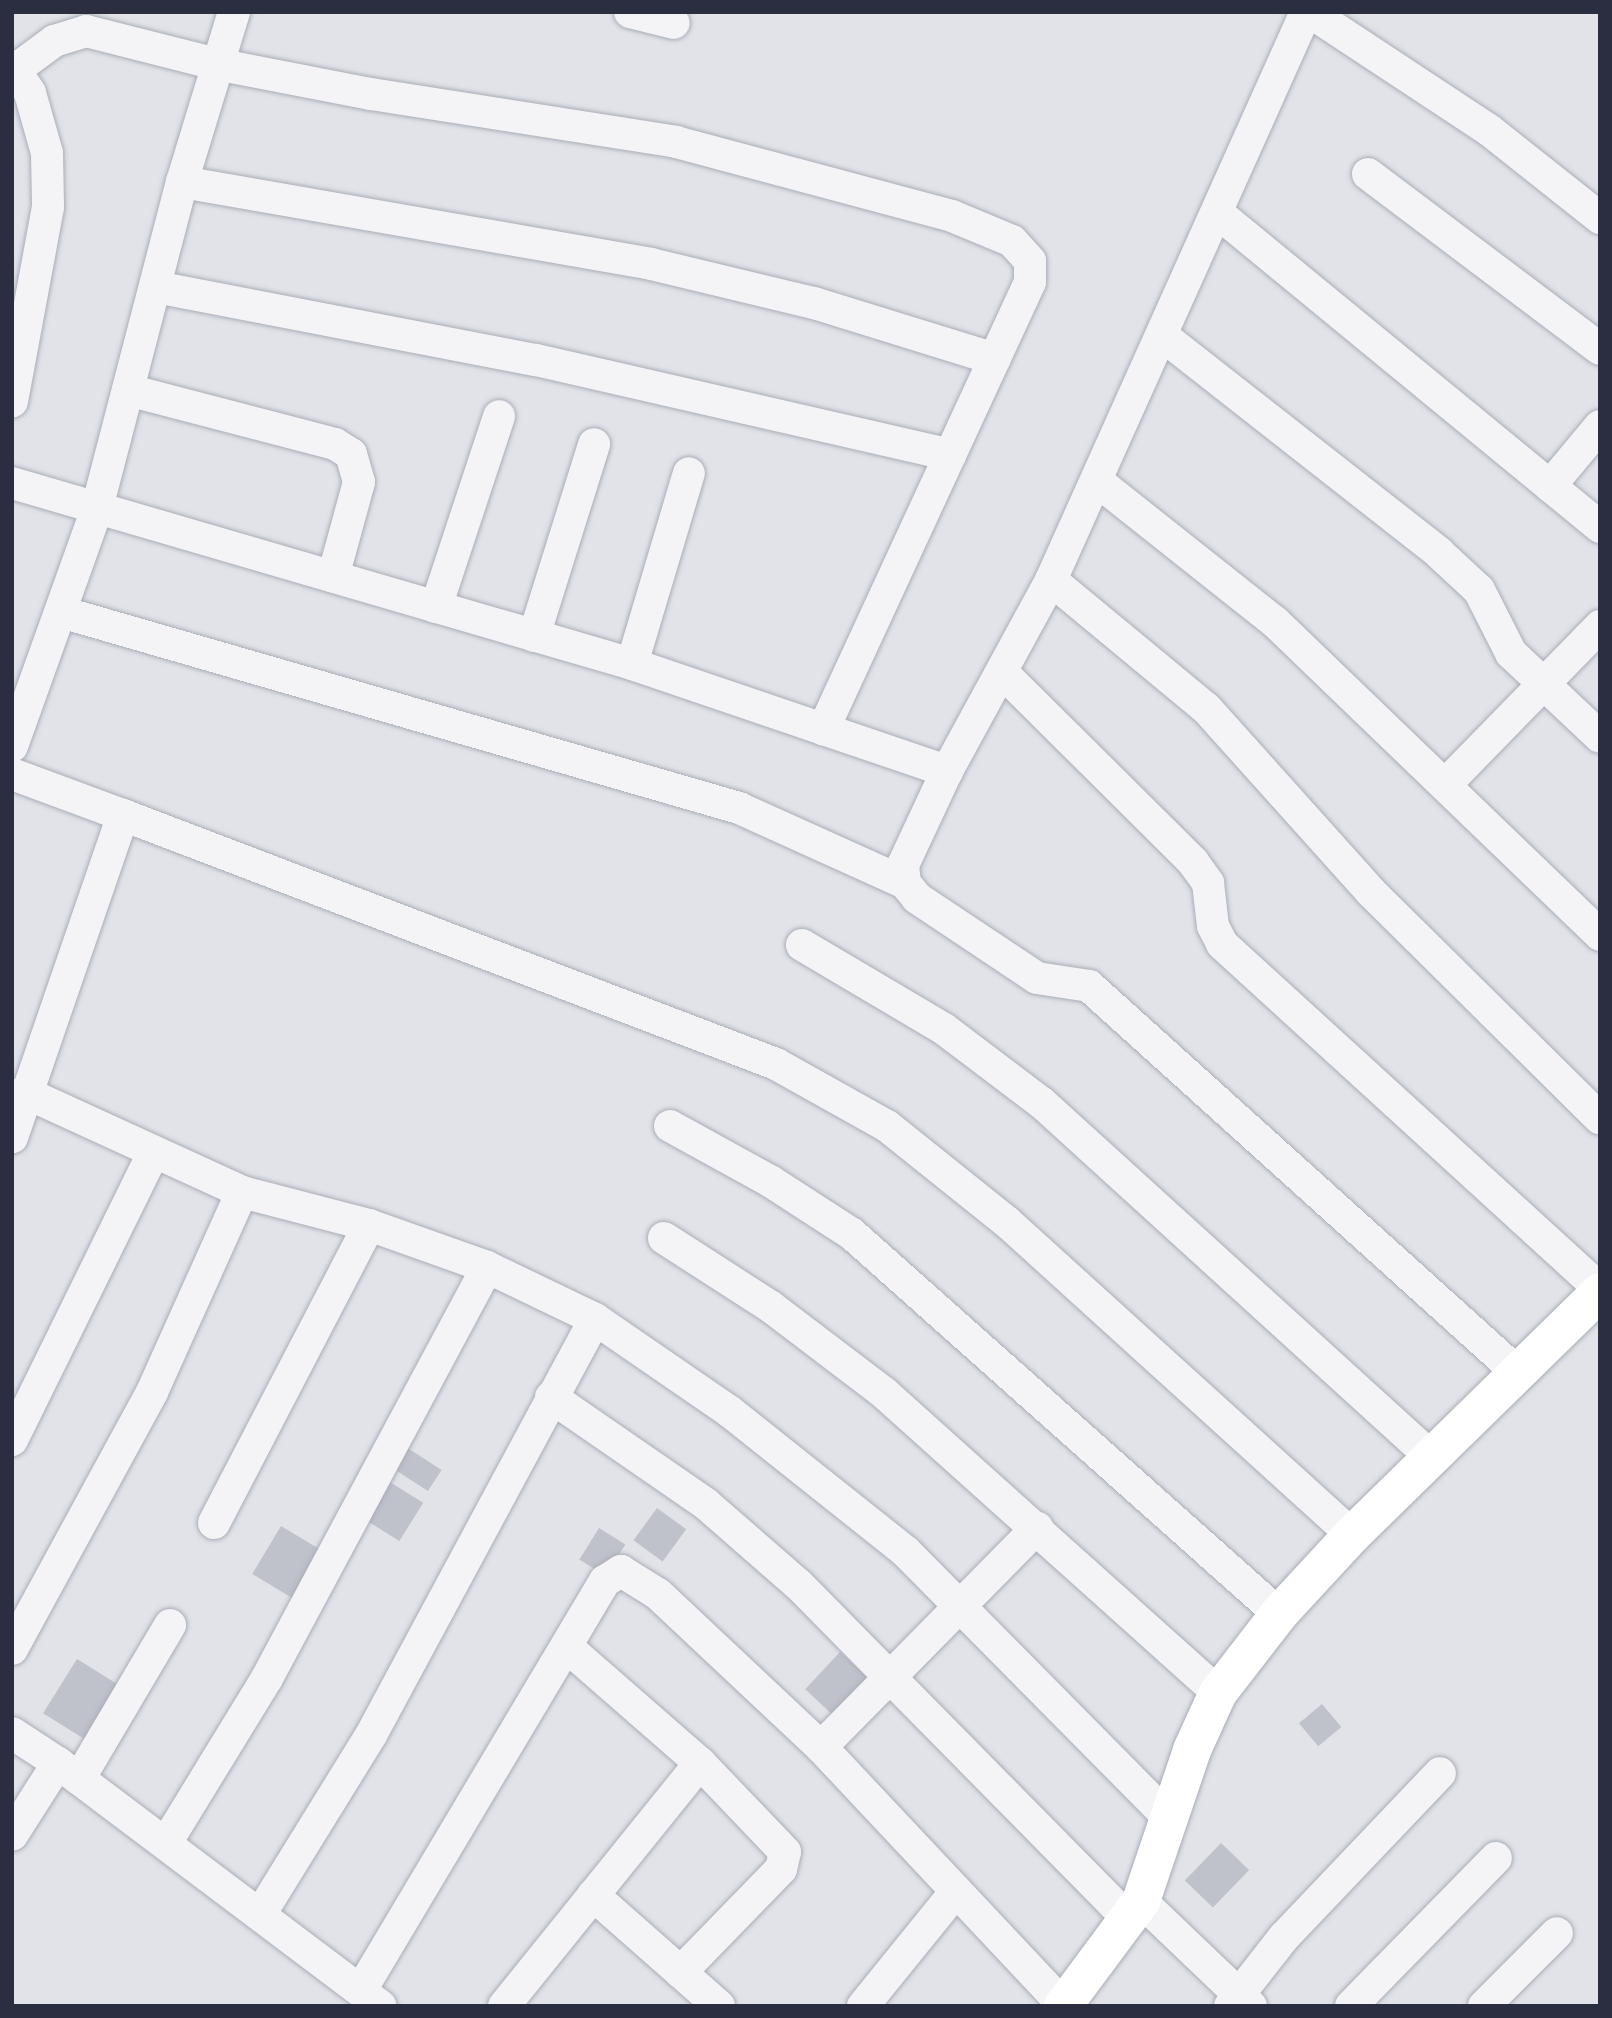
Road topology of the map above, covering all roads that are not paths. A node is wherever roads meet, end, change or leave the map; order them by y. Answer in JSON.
{"nodes":[{"id":1,"x":234,"y":12,"type":"edge"},
{"id":2,"x":630,"y":12,"type":"edge"},
{"id":3,"x":1308,"y":12,"type":"edge"},
{"id":4,"x":674,"y":23,"type":"dead end"},
{"id":5,"x":215,"y":64,"type":"junction"},
{"id":6,"x":14,"y":68,"type":"edge"},
{"id":7,"x":1368,"y":174,"type":"dead end"},
{"id":8,"x":183,"y":182,"type":"junction"},
{"id":9,"x":1219,"y":214,"type":"junction"},
{"id":10,"x":1600,"y":218,"type":"edge"},
{"id":11,"x":156,"y":287,"type":"junction"},
{"id":12,"x":1164,"y":337,"type":"junction"},
{"id":13,"x":1600,"y":349,"type":"edge"},
{"id":14,"x":995,"y":359,"type":"junction"},
{"id":15,"x":128,"y":390,"type":"junction"},
{"id":16,"x":12,"y":402,"type":"edge"},
{"id":17,"x":499,"y":416,"type":"dead end"},
{"id":18,"x":1600,"y":426,"type":"edge"},
{"id":19,"x":594,"y":444,"type":"dead end"},
{"id":20,"x":950,"y":455,"type":"junction"},
{"id":21,"x":689,"y":473,"type":"dead end"},
{"id":22,"x":1097,"y":481,"type":"junction"},
{"id":23,"x":12,"y":483,"type":"edge"},
{"id":24,"x":1550,"y":486,"type":"junction"},
{"id":25,"x":97,"y":508,"type":"junction"},
{"id":26,"x":1600,"y":527,"type":"edge"},
{"id":27,"x":333,"y":577,"type":"junction"},
{"id":28,"x":1051,"y":580,"type":"junction"},
{"id":29,"x":436,"y":607,"type":"junction"},
{"id":30,"x":61,"y":612,"type":"junction"},
{"id":31,"x":1600,"y":626,"type":"edge"},
{"id":32,"x":534,"y":636,"type":"junction"},
{"id":33,"x":26,"y":661,"type":"edge"},
{"id":34,"x":632,"y":664,"type":"junction"},
{"id":35,"x":1003,"y":673,"type":"junction"},
{"id":36,"x":1542,"y":684,"type":"junction"},
{"id":37,"x":823,"y":729,"type":"junction"},
{"id":38,"x":1600,"y":737,"type":"edge"},
{"id":39,"x":12,"y":747,"type":"edge"},
{"id":40,"x":947,"y":771,"type":"junction"},
{"id":41,"x":12,"y":774,"type":"edge"},
{"id":42,"x":1445,"y":785,"type":"junction"},
{"id":43,"x":123,"y":815,"type":"junction"},
{"id":44,"x":905,"y":883,"type":"junction"},
{"id":45,"x":1600,"y":935,"type":"edge"},
{"id":46,"x":802,"y":945,"type":"dead end"},
{"id":47,"x":24,"y":1092,"type":"junction"},
{"id":48,"x":1600,"y":1119,"type":"edge"},
{"id":49,"x":670,"y":1126,"type":"dead end"},
{"id":50,"x":12,"y":1137,"type":"edge"},
{"id":51,"x":153,"y":1153,"type":"junction"},
{"id":52,"x":242,"y":1192,"type":"junction"},
{"id":53,"x":369,"y":1225,"type":"junction"},
{"id":54,"x":664,"y":1238,"type":"dead end"},
{"id":55,"x":487,"y":1267,"type":"junction"},
{"id":56,"x":1600,"y":1290,"type":"edge"},
{"id":57,"x":595,"y":1319,"type":"junction"},
{"id":58,"x":1517,"y":1372,"type":"junction"},
{"id":59,"x":551,"y":1397,"type":"junction"},
{"id":60,"x":12,"y":1440,"type":"edge"},
{"id":61,"x":1429,"y":1455,"type":"junction"},
{"id":62,"x":214,"y":1523,"type":"dead end"},
{"id":63,"x":1037,"y":1528,"type":"junction"},
{"id":64,"x":1352,"y":1535,"type":"junction"},
{"id":65,"x":962,"y":1608,"type":"junction"},
{"id":66,"x":1279,"y":1614,"type":"junction"},
{"id":67,"x":170,"y":1625,"type":"dead end"},
{"id":68,"x":567,"y":1647,"type":"junction"},
{"id":69,"x":12,"y":1649,"type":"edge"},
{"id":70,"x":893,"y":1676,"type":"junction"},
{"id":71,"x":1218,"y":1693,"type":"junction"},
{"id":72,"x":12,"y":1733,"type":"edge"},
{"id":73,"x":821,"y":1747,"type":"junction"},
{"id":74,"x":700,"y":1763,"type":"junction"},
{"id":75,"x":69,"y":1771,"type":"junction"},
{"id":76,"x":1440,"y":1773,"type":"dead end"},
{"id":77,"x":1170,"y":1819,"type":"junction"},
{"id":78,"x":12,"y":1835,"type":"edge"},
{"id":79,"x":166,"y":1843,"type":"junction"},
{"id":80,"x":1496,"y":1858,"type":"dead end"},
{"id":81,"x":956,"y":1891,"type":"junction"},
{"id":82,"x":593,"y":1895,"type":"junction"},
{"id":83,"x":1135,"y":1911,"type":"junction"},
{"id":84,"x":261,"y":1913,"type":"junction"},
{"id":85,"x":1557,"y":1933,"type":"dead end"},
{"id":86,"x":684,"y":1987,"type":"edge"},
{"id":87,"x":371,"y":1998,"type":"edge"},
{"id":88,"x":1240,"y":2002,"type":"edge"},
{"id":89,"x":1063,"y":2005,"type":"edge"},
{"id":90,"x":504,"y":2006,"type":"edge"},
{"id":91,"x":719,"y":2006,"type":"edge"},
{"id":92,"x":863,"y":2006,"type":"edge"},
{"id":93,"x":1351,"y":2006,"type":"edge"},
{"id":94,"x":1484,"y":2006,"type":"edge"}],
"edges":[{"from":1,"to":5,"type":"street"},
{"from":2,"to":4,"type":"street"},
{"from":3,"to":9,"type":"street"},
{"from":3,"to":10,"type":"street"},
{"from":5,"to":6,"type":"street"},
{"from":5,"to":8,"type":"street"},
{"from":5,"to":14,"type":"street"},
{"from":6,"to":16,"type":"street"},
{"from":7,"to":13,"type":"street"},
{"from":8,"to":11,"type":"street"},
{"from":8,"to":14,"type":"street"},
{"from":9,"to":12,"type":"street"},
{"from":9,"to":24,"type":"street"},
{"from":11,"to":15,"type":"street"},
{"from":11,"to":20,"type":"street"},
{"from":12,"to":22,"type":"street"},
{"from":12,"to":36,"type":"street"},
{"from":14,"to":20,"type":"street"},
{"from":15,"to":25,"type":"street"},
{"from":15,"to":27,"type":"street"},
{"from":17,"to":29,"type":"street"},
{"from":18,"to":24,"type":"street"},
{"from":19,"to":32,"type":"street"},
{"from":20,"to":37,"type":"street"},
{"from":21,"to":34,"type":"street"},
{"from":22,"to":28,"type":"street"},
{"from":22,"to":42,"type":"street"},
{"from":23,"to":25,"type":"street"},
{"from":24,"to":26,"type":"street"},
{"from":25,"to":27,"type":"street"},
{"from":25,"to":30,"type":"street"},
{"from":27,"to":29,"type":"street"},
{"from":28,"to":35,"type":"street"},
{"from":28,"to":48,"type":"street"},
{"from":29,"to":32,"type":"street"},
{"from":30,"to":33,"type":"street"},
{"from":30,"to":44,"type":"street"},
{"from":31,"to":36,"type":"street"},
{"from":32,"to":34,"type":"street"},
{"from":33,"to":39,"type":"street"},
{"from":34,"to":37,"type":"street"},
{"from":35,"to":40,"type":"street"},
{"from":35,"to":56,"type":"street"},
{"from":36,"to":38,"type":"street"},
{"from":36,"to":42,"type":"street"},
{"from":37,"to":40,"type":"street"},
{"from":40,"to":44,"type":"street"},
{"from":41,"to":43,"type":"street"},
{"from":42,"to":45,"type":"street"},
{"from":43,"to":47,"type":"street"},
{"from":43,"to":64,"type":"street"},
{"from":44,"to":58,"type":"street"},
{"from":46,"to":61,"type":"street"},
{"from":47,"to":50,"type":"street"},
{"from":47,"to":51,"type":"street"},
{"from":49,"to":66,"type":"street"},
{"from":51,"to":52,"type":"street"},
{"from":51,"to":60,"type":"street"},
{"from":52,"to":53,"type":"street"},
{"from":52,"to":69,"type":"street"},
{"from":53,"to":55,"type":"street"},
{"from":53,"to":62,"type":"street"},
{"from":54,"to":63,"type":"street"},
{"from":55,"to":57,"type":"street"},
{"from":55,"to":79,"type":"street"},
{"from":56,"to":58,"type":"street"},
{"from":57,"to":59,"type":"street"},
{"from":57,"to":65,"type":"street"},
{"from":58,"to":61,"type":"street"},
{"from":59,"to":70,"type":"street"},
{"from":59,"to":84,"type":"street"},
{"from":61,"to":64,"type":"street"},
{"from":63,"to":65,"type":"street"},
{"from":63,"to":71,"type":"street"},
{"from":64,"to":66,"type":"street"},
{"from":65,"to":70,"type":"street"},
{"from":65,"to":77,"type":"street"},
{"from":66,"to":71,"type":"street"},
{"from":67,"to":75,"type":"street"},
{"from":68,"to":73,"type":"street"},
{"from":68,"to":74,"type":"street"},
{"from":68,"to":87,"type":"street"},
{"from":70,"to":73,"type":"street"},
{"from":70,"to":83,"type":"street"},
{"from":71,"to":77,"type":"street"},
{"from":72,"to":75,"type":"street"},
{"from":73,"to":81,"type":"street"},
{"from":74,"to":82,"type":"street"},
{"from":74,"to":86,"type":"street"},
{"from":75,"to":78,"type":"street"},
{"from":75,"to":79,"type":"street"},
{"from":76,"to":88,"type":"street"},
{"from":77,"to":83,"type":"street"},
{"from":79,"to":84,"type":"street"},
{"from":80,"to":93,"type":"street"},
{"from":81,"to":89,"type":"street"},
{"from":81,"to":92,"type":"street"},
{"from":82,"to":86,"type":"street"},
{"from":82,"to":90,"type":"street"},
{"from":83,"to":88,"type":"street"},
{"from":83,"to":89,"type":"street"},
{"from":84,"to":87,"type":"street"},
{"from":85,"to":94,"type":"street"},
{"from":86,"to":91,"type":"street"}]}
